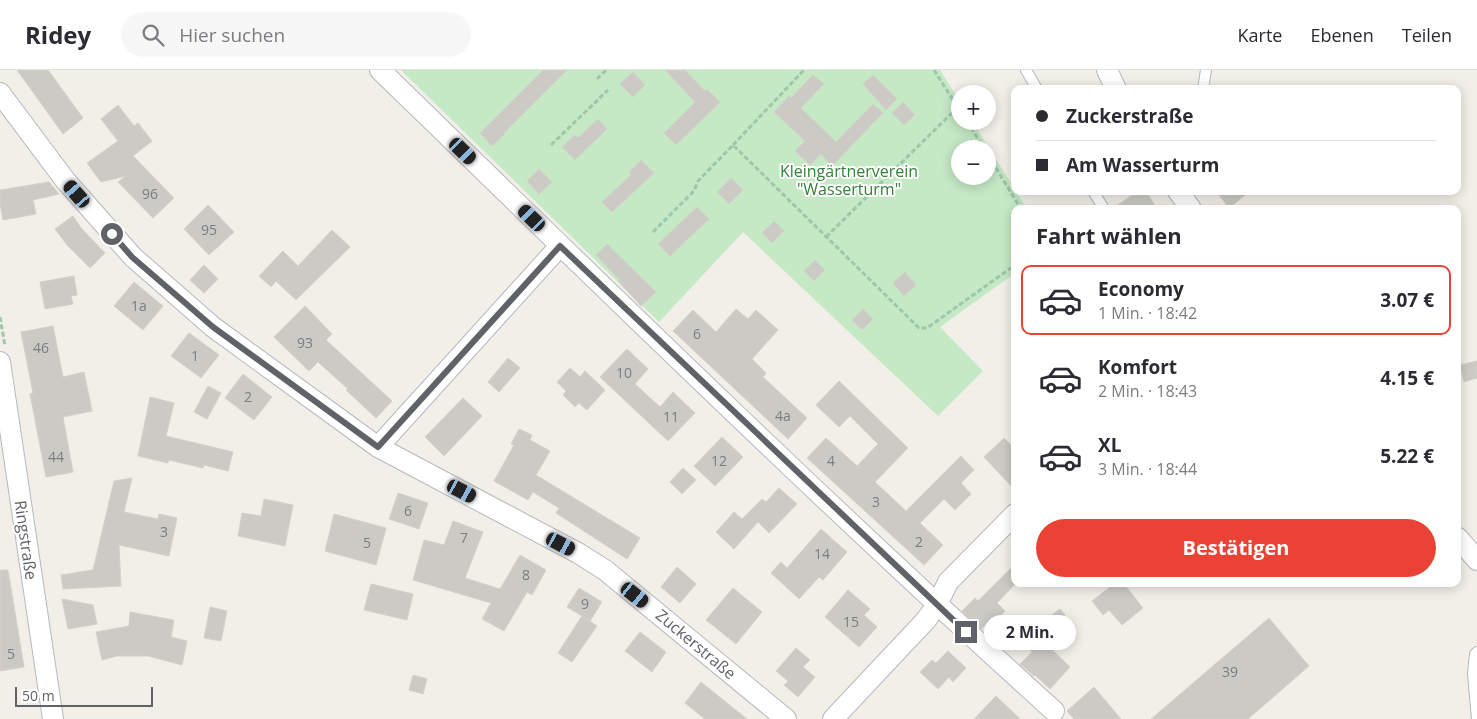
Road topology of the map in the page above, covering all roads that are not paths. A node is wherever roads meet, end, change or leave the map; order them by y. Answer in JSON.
{"nodes":[{"id":1,"x":380,"y":70,"type":"edge"},
{"id":2,"x":1026,"y":70,"type":"edge"},
{"id":3,"x":1107,"y":70,"type":"edge"},
{"id":4,"x":1206,"y":70,"type":"edge"},
{"id":5,"x":1035,"y":85,"type":"edge"},
{"id":6,"x":1114,"y":85,"type":"edge"},
{"id":7,"x":1204,"y":85,"type":"edge"},
{"id":8,"x":0,"y":92,"type":"edge"},
{"id":9,"x":560,"y":246,"type":"junction"},
{"id":10,"x":0,"y":362,"type":"edge"},
{"id":11,"x":378,"y":447,"type":"junction"},
{"id":12,"x":1011,"y":518,"type":"edge"},
{"id":13,"x":1461,"y":541,"type":"edge"},
{"id":14,"x":1477,"y":560,"type":"edge"},
{"id":15,"x":937,"y":605,"type":"junction"},
{"id":16,"x":1477,"y":652,"type":"edge"},
{"id":17,"x":1054,"y":711,"type":"dead end"},
{"id":18,"x":53,"y":719,"type":"edge"},
{"id":19,"x":786,"y":719,"type":"edge"},
{"id":20,"x":833,"y":719,"type":"edge"},
{"id":21,"x":1477,"y":719,"type":"edge"}],
"edges":[{"from":1,"to":9,"type":"street"},
{"from":2,"to":5,"type":"lane"},
{"from":3,"to":6,"type":"street"},
{"from":4,"to":7,"type":"lane"},
{"from":8,"to":11,"type":"street","name":"Zuckerstraße"},
{"from":9,"to":11,"type":"street"},
{"from":9,"to":15,"type":"street"},
{"from":10,"to":18,"type":"street","name":"Ringstraße"},
{"from":11,"to":19,"type":"street","name":"Zuckerstraße"},
{"from":12,"to":15,"type":"street"},
{"from":13,"to":14,"type":"street"},
{"from":15,"to":17,"type":"street"},
{"from":15,"to":20,"type":"street"},
{"from":16,"to":21,"type":"lane"}]}
